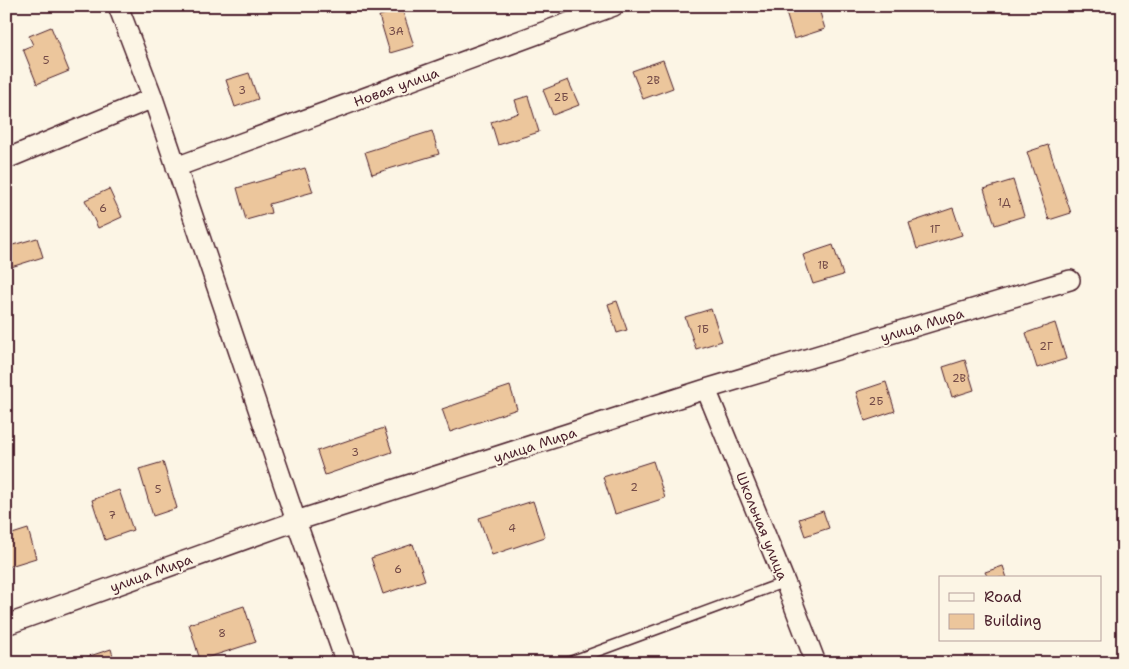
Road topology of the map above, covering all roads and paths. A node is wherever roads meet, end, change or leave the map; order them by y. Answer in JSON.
{"nodes":[{"id":1,"x":118,"y":6,"type":"edge"},
{"id":2,"x":614,"y":6,"type":"edge"},
{"id":3,"x":153,"y":98,"type":"junction"},
{"id":4,"x":6,"y":158,"type":"edge"},
{"id":5,"x":176,"y":167,"type":"junction"},
{"id":6,"x":1070,"y":280,"type":"dead end"},
{"id":7,"x":706,"y":390,"type":"junction"},
{"id":8,"x":296,"y":521,"type":"junction"},
{"id":9,"x":785,"y":582,"type":"junction"},
{"id":10,"x":6,"y":625,"type":"edge"},
{"id":11,"x":346,"y":663,"type":"edge"},
{"id":12,"x":566,"y":663,"type":"edge"},
{"id":13,"x":816,"y":663,"type":"edge"}],
"edges":[{"from":1,"to":3,"type":"street"},
{"from":2,"to":5,"type":"street","name":"Новая улица"},
{"from":3,"to":4,"type":"street"},
{"from":3,"to":5,"type":"street"},
{"from":5,"to":8,"type":"street"},
{"from":6,"to":7,"type":"street","name":"улица Мира"},
{"from":7,"to":8,"type":"street","name":"улица Мира"},
{"from":7,"to":9,"type":"street","name":"Школьная улица"},
{"from":8,"to":10,"type":"street","name":"улица Мира"},
{"from":8,"to":11,"type":"street"},
{"from":9,"to":12,"type":"lane"},
{"from":9,"to":13,"type":"street","name":"Школьная улица"}]}
